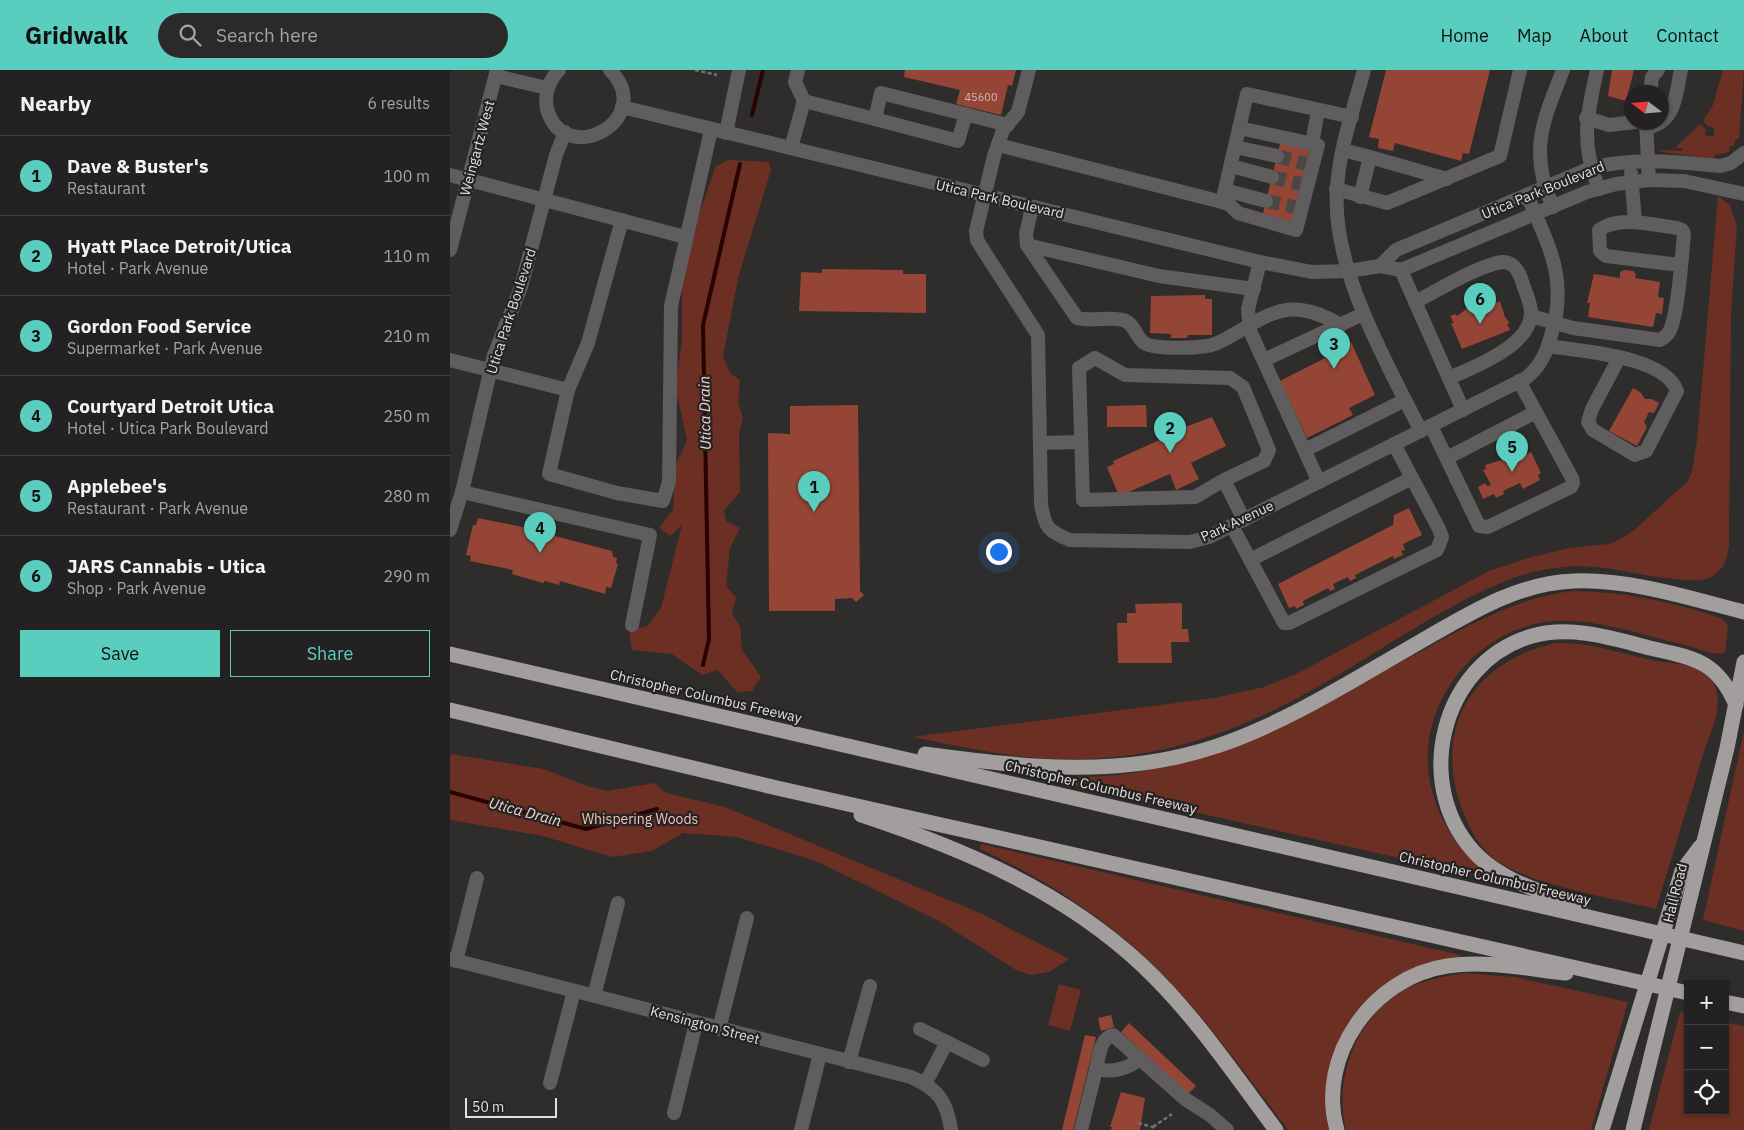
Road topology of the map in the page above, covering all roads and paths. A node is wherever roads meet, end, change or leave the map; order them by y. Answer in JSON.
{"nodes":[{"id":1,"x":559,"y":70,"type":"edge"},
{"id":2,"x":610,"y":70,"type":"edge"},
{"id":3,"x":695,"y":70,"type":"edge"},
{"id":4,"x":739,"y":70,"type":"edge"},
{"id":5,"x":798,"y":70,"type":"edge"},
{"id":6,"x":1028,"y":70,"type":"edge"},
{"id":7,"x":1364,"y":70,"type":"edge"},
{"id":8,"x":1520,"y":70,"type":"edge"},
{"id":9,"x":1563,"y":70,"type":"edge"},
{"id":10,"x":1597,"y":70,"type":"edge"},
{"id":11,"x":1606,"y":70,"type":"edge"},
{"id":12,"x":1681,"y":70,"type":"edge"},
{"id":13,"x":1654,"y":72,"type":"edge"},
{"id":14,"x":496,"y":73,"type":"edge"},
{"id":15,"x":717,"y":76,"type":"dead end"},
{"id":16,"x":1651,"y":85,"type":"edge"},
{"id":17,"x":548,"y":88,"type":"junction"},
{"id":18,"x":804,"y":101,"type":"junction"},
{"id":19,"x":622,"y":107,"type":"junction"},
{"id":20,"x":1318,"y":110,"type":"junction"},
{"id":21,"x":1587,"y":112,"type":"junction"},
{"id":22,"x":966,"y":114,"type":"junction"},
{"id":23,"x":1669,"y":116,"type":"edge"},
{"id":24,"x":1352,"y":117,"type":"junction"},
{"id":25,"x":874,"y":119,"type":"junction"},
{"id":26,"x":1008,"y":125,"type":"junction"},
{"id":27,"x":1624,"y":125,"type":"edge"},
{"id":28,"x":1239,"y":128,"type":"junction"},
{"id":29,"x":711,"y":130,"type":"junction"},
{"id":30,"x":1643,"y":130,"type":"edge"},
{"id":31,"x":565,"y":132,"type":"junction"},
{"id":32,"x":726,"y":133,"type":"junction"},
{"id":33,"x":1312,"y":144,"type":"junction"},
{"id":34,"x":998,"y":145,"type":"junction"},
{"id":35,"x":1235,"y":147,"type":"junction"},
{"id":36,"x":791,"y":148,"type":"junction"},
{"id":37,"x":1343,"y":150,"type":"junction"},
{"id":38,"x":1744,"y":153,"type":"edge"},
{"id":39,"x":1277,"y":156,"type":"tunnel mouth"},
{"id":40,"x":1370,"y":157,"type":"junction"},
{"id":41,"x":1648,"y":160,"type":"junction"},
{"id":42,"x":1630,"y":161,"type":"junction"},
{"id":43,"x":1230,"y":166,"type":"junction"},
{"id":44,"x":1591,"y":168,"type":"junction"},
{"id":45,"x":450,"y":175,"type":"edge"},
{"id":46,"x":1272,"y":177,"type":"tunnel mouth"},
{"id":47,"x":1447,"y":179,"type":"junction"},
{"id":48,"x":468,"y":180,"type":"junction"},
{"id":49,"x":1649,"y":180,"type":"junction"},
{"id":50,"x":1632,"y":181,"type":"junction"},
{"id":51,"x":1544,"y":188,"type":"junction"},
{"id":52,"x":1336,"y":189,"type":"junction"},
{"id":53,"x":1600,"y":189,"type":"junction"},
{"id":54,"x":1744,"y":194,"type":"edge"},
{"id":55,"x":984,"y":195,"type":"junction"},
{"id":56,"x":1527,"y":195,"type":"junction"},
{"id":57,"x":1224,"y":196,"type":"junction"},
{"id":58,"x":1360,"y":197,"type":"junction"},
{"id":59,"x":544,"y":200,"type":"junction"},
{"id":60,"x":1266,"y":201,"type":"tunnel mouth"},
{"id":61,"x":1032,"y":207,"type":"junction"},
{"id":62,"x":1553,"y":207,"type":"junction"},
{"id":63,"x":1535,"y":214,"type":"junction"},
{"id":64,"x":622,"y":220,"type":"junction"},
{"id":65,"x":1635,"y":222,"type":"junction"},
{"id":66,"x":685,"y":237,"type":"junction"},
{"id":67,"x":1027,"y":245,"type":"junction"},
{"id":68,"x":450,"y":250,"type":"edge"},
{"id":69,"x":1260,"y":262,"type":"junction"},
{"id":70,"x":1680,"y":265,"type":"junction"},
{"id":71,"x":1380,"y":266,"type":"junction"},
{"id":72,"x":1402,"y":270,"type":"junction"},
{"id":73,"x":1349,"y":271,"type":"junction"},
{"id":74,"x":1254,"y":290,"type":"junction"},
{"id":75,"x":1415,"y":302,"type":"junction"},
{"id":76,"x":1363,"y":314,"type":"junction"},
{"id":77,"x":1530,"y":316,"type":"junction"},
{"id":78,"x":1554,"y":324,"type":"junction"},
{"id":79,"x":1250,"y":325,"type":"junction"},
{"id":80,"x":1340,"y":325,"type":"junction"},
{"id":81,"x":1548,"y":346,"type":"junction"},
{"id":82,"x":1619,"y":358,"type":"junction"},
{"id":83,"x":450,"y":360,"type":"edge"},
{"id":84,"x":1264,"y":360,"type":"junction"},
{"id":85,"x":490,"y":371,"type":"junction"},
{"id":86,"x":1449,"y":378,"type":"junction"},
{"id":87,"x":1519,"y":382,"type":"junction"},
{"id":88,"x":568,"y":390,"type":"junction"},
{"id":89,"x":1405,"y":400,"type":"junction"},
{"id":90,"x":1463,"y":410,"type":"junction"},
{"id":91,"x":1536,"y":412,"type":"junction"},
{"id":92,"x":1426,"y":428,"type":"junction"},
{"id":93,"x":1081,"y":442,"type":"junction"},
{"id":94,"x":1041,"y":443,"type":"junction"},
{"id":95,"x":1394,"y":444,"type":"junction"},
{"id":96,"x":1305,"y":450,"type":"junction"},
{"id":97,"x":1447,"y":458,"type":"junction"},
{"id":98,"x":1412,"y":478,"type":"junction"},
{"id":99,"x":1224,"y":480,"type":"junction"},
{"id":100,"x":1319,"y":482,"type":"junction"},
{"id":101,"x":462,"y":492,"type":"junction"},
{"id":102,"x":1238,"y":523,"type":"junction"},
{"id":103,"x":450,"y":530,"type":"edge"},
{"id":104,"x":1250,"y":560,"type":"junction"},
{"id":105,"x":1744,"y":612,"type":"edge"},
{"id":106,"x":632,"y":626,"type":"dead end"},
{"id":107,"x":450,"y":654,"type":"edge"},
{"id":108,"x":1744,"y":662,"type":"edge"},
{"id":109,"x":1736,"y":705,"type":"junction"},
{"id":110,"x":450,"y":710,"type":"edge"},
{"id":111,"x":844,"y":744,"type":"junction"},
{"id":112,"x":777,"y":788,"type":"junction"},
{"id":113,"x":1704,"y":843,"type":"junction"},
{"id":114,"x":477,"y":878,"type":"dead end"},
{"id":115,"x":618,"y":903,"type":"dead end"},
{"id":116,"x":747,"y":918,"type":"dead end"},
{"id":117,"x":1621,"y":924,"type":"junction"},
{"id":118,"x":1744,"y":952,"type":"edge"},
{"id":119,"x":453,"y":960,"type":"edge"},
{"id":120,"x":1629,"y":979,"type":"junction"},
{"id":121,"x":870,"y":986,"type":"dead end"},
{"id":122,"x":574,"y":991,"type":"junction"},
{"id":123,"x":1684,"y":992,"type":"edge"},
{"id":124,"x":594,"y":996,"type":"junction"},
{"id":125,"x":1729,"y":1003,"type":"edge"},
{"id":126,"x":1744,"y":1006,"type":"edge"},
{"id":127,"x":696,"y":1023,"type":"junction"},
{"id":128,"x":920,"y":1029,"type":"dead end"},
{"id":129,"x":719,"y":1030,"type":"junction"},
{"id":130,"x":947,"y":1042,"type":"junction"},
{"id":131,"x":820,"y":1054,"type":"junction"},
{"id":132,"x":1140,"y":1058,"type":"junction"},
{"id":133,"x":982,"y":1060,"type":"dead end"},
{"id":134,"x":849,"y":1062,"type":"junction"},
{"id":135,"x":1096,"y":1069,"type":"junction"},
{"id":136,"x":550,"y":1083,"type":"dead end"},
{"id":137,"x":926,"y":1084,"type":"junction"},
{"id":138,"x":674,"y":1113,"type":"dead end"},
{"id":139,"x":1172,"y":1114,"type":"dead end"},
{"id":140,"x":1138,"y":1124,"type":"dead end"},
{"id":141,"x":1152,"y":1129,"type":"edge"},
{"id":142,"x":801,"y":1130,"type":"edge"},
{"id":143,"x":951,"y":1130,"type":"edge"},
{"id":144,"x":1081,"y":1130,"type":"edge"},
{"id":145,"x":1227,"y":1130,"type":"edge"},
{"id":146,"x":1276,"y":1130,"type":"edge"},
{"id":147,"x":1336,"y":1130,"type":"edge"},
{"id":148,"x":1602,"y":1130,"type":"edge"},
{"id":149,"x":1633,"y":1130,"type":"edge"}],
"edges":[{"from":1,"to":17,"type":"street"},
{"from":2,"to":19,"type":"street"},
{"from":3,"to":15,"type":"path"},
{"from":4,"to":32,"type":"street"},
{"from":5,"to":18,"type":"street"},
{"from":6,"to":26,"type":"street","name":"Park Avenue"},
{"from":7,"to":24,"type":"street"},
{"from":8,"to":47,"type":"street"},
{"from":9,"to":51,"type":"street"},
{"from":10,"to":21,"type":"street"},
{"from":11,"to":21,"type":"street"},
{"from":12,"to":23,"type":"street"},
{"from":13,"to":16,"type":"street"},
{"from":14,"to":17,"type":"street"},
{"from":14,"to":48,"type":"street","name":"Weingartz West"},
{"from":17,"to":31,"type":"street"},
{"from":18,"to":25,"type":"street"},
{"from":18,"to":36,"type":"street"},
{"from":19,"to":29,"type":"street","name":"Utica Park Boulevard"},
{"from":19,"to":31,"type":"street"},
{"from":20,"to":24,"type":"street"},
{"from":20,"to":28,"type":"street"},
{"from":20,"to":33,"type":"street"},
{"from":21,"to":27,"type":"street"},
{"from":21,"to":44,"type":"street"},
{"from":22,"to":25,"type":"street"},
{"from":22,"to":25,"type":"street"},
{"from":22,"to":26,"type":"street"},
{"from":24,"to":37,"type":"street"},
{"from":26,"to":34,"type":"street","name":"Park Avenue"},
{"from":28,"to":33,"type":"street"},
{"from":28,"to":35,"type":"street"},
{"from":29,"to":32,"type":"street","name":"Utica Park Boulevard"},
{"from":29,"to":66,"type":"street"},
{"from":30,"to":41,"type":"street"},
{"from":31,"to":59,"type":"street","name":"Utica Park Boulevard"},
{"from":32,"to":36,"type":"street","name":"Utica Park Boulevard"},
{"from":33,"to":57,"type":"street"},
{"from":34,"to":55,"type":"street","name":"Park Avenue"},
{"from":34,"to":57,"type":"street"},
{"from":35,"to":39,"type":"street"},
{"from":35,"to":43,"type":"street"},
{"from":36,"to":55,"type":"street","name":"Utica Park Boulevard"},
{"from":37,"to":40,"type":"street"},
{"from":37,"to":52,"type":"street"},
{"from":38,"to":41,"type":"street","name":"Utica Park Boulevard"},
{"from":40,"to":47,"type":"street"},
{"from":40,"to":58,"type":"street"},
{"from":41,"to":42,"type":"street","name":"Utica Park Boulevard"},
{"from":41,"to":49,"type":"street"},
{"from":42,"to":44,"type":"street","name":"Utica Park Boulevard"},
{"from":42,"to":50,"type":"street"},
{"from":43,"to":46,"type":"street"},
{"from":43,"to":57,"type":"street"},
{"from":44,"to":51,"type":"street","name":"Utica Park Boulevard"},
{"from":44,"to":53,"type":"street"},
{"from":45,"to":48,"type":"street"},
{"from":47,"to":58,"type":"street"},
{"from":48,"to":59,"type":"street"},
{"from":48,"to":68,"type":"street","name":"Weingartz West"},
{"from":49,"to":50,"type":"street","name":"Utica Park Boulevard"},
{"from":49,"to":54,"type":"street","name":"Utica Park Boulevard"},
{"from":50,"to":53,"type":"street","name":"Utica Park Boulevard"},
{"from":50,"to":65,"type":"street"},
{"from":51,"to":56,"type":"street","name":"Utica Park Boulevard"},
{"from":51,"to":62,"type":"street"},
{"from":52,"to":58,"type":"street"},
{"from":52,"to":73,"type":"street"},
{"from":53,"to":62,"type":"street","name":"Utica Park Boulevard"},
{"from":55,"to":61,"type":"street","name":"Utica Park Boulevard"},
{"from":55,"to":94,"type":"street","name":"Park Avenue"},
{"from":56,"to":63,"type":"street","name":"Park Avenue"},
{"from":56,"to":71,"type":"street","name":"Utica Park Boulevard"},
{"from":57,"to":60,"type":"street"},
{"from":59,"to":64,"type":"street"},
{"from":59,"to":85,"type":"street","name":"Utica Park Boulevard"},
{"from":61,"to":67,"type":"street"},
{"from":61,"to":69,"type":"street","name":"Utica Park Boulevard"},
{"from":62,"to":63,"type":"street","name":"Utica Park Boulevard"},
{"from":63,"to":72,"type":"street","name":"Utica Park Boulevard"},
{"from":63,"to":78,"type":"street","name":"Park Avenue"},
{"from":64,"to":66,"type":"street"},
{"from":64,"to":88,"type":"street"},
{"from":65,"to":70,"type":"street"},
{"from":65,"to":70,"type":"street"},
{"from":66,"to":88,"type":"street"},
{"from":67,"to":74,"type":"street"},
{"from":67,"to":79,"type":"street"},
{"from":69,"to":73,"type":"street","name":"Utica Park Boulevard"},
{"from":69,"to":74,"type":"street"},
{"from":70,"to":78,"type":"street"},
{"from":71,"to":72,"type":"street","name":"Utica Park Boulevard"},
{"from":71,"to":73,"type":"street","name":"Utica Park Boulevard"},
{"from":72,"to":75,"type":"street"},
{"from":73,"to":76,"type":"street"},
{"from":74,"to":79,"type":"street"},
{"from":75,"to":77,"type":"street"},
{"from":75,"to":86,"type":"street"},
{"from":76,"to":80,"type":"street"},
{"from":76,"to":89,"type":"street"},
{"from":77,"to":78,"type":"street"},
{"from":77,"to":86,"type":"street"},
{"from":78,"to":81,"type":"street","name":"Park Avenue"},
{"from":79,"to":80,"type":"street"},
{"from":79,"to":84,"type":"street"},
{"from":80,"to":84,"type":"street"},
{"from":81,"to":82,"type":"street"},
{"from":81,"to":87,"type":"street","name":"Park Avenue"},
{"from":82,"to":82,"type":"street"},
{"from":83,"to":85,"type":"street"},
{"from":84,"to":96,"type":"street"},
{"from":85,"to":88,"type":"street"},
{"from":85,"to":101,"type":"street","name":"Utica Park Boulevard"},
{"from":86,"to":90,"type":"street"},
{"from":87,"to":90,"type":"street","name":"Park Avenue"},
{"from":87,"to":91,"type":"street"},
{"from":89,"to":92,"type":"street"},
{"from":89,"to":96,"type":"street"},
{"from":90,"to":92,"type":"street","name":"Park Avenue"},
{"from":91,"to":97,"type":"street"},
{"from":91,"to":97,"type":"street"},
{"from":92,"to":95,"type":"street","name":"Park Avenue"},
{"from":92,"to":97,"type":"street"},
{"from":93,"to":94,"type":"street"},
{"from":93,"to":99,"type":"street"},
{"from":93,"to":99,"type":"street"},
{"from":94,"to":102,"type":"street","name":"Park Avenue"},
{"from":95,"to":98,"type":"street"},
{"from":95,"to":100,"type":"street","name":"Park Avenue"},
{"from":96,"to":100,"type":"street"},
{"from":98,"to":104,"type":"street"},
{"from":98,"to":104,"type":"street"},
{"from":99,"to":102,"type":"street"},
{"from":100,"to":102,"type":"street","name":"Park Avenue"},
{"from":101,"to":103,"type":"street","name":"Utica Park Boulevard"},
{"from":101,"to":106,"type":"street"},
{"from":102,"to":104,"type":"street"},
{"from":105,"to":111,"type":"highway"},
{"from":107,"to":111,"type":"highway","name":"Christopher Columbus Freeway"},
{"from":108,"to":109,"type":"highway","name":"Hall Road"},
{"from":109,"to":113,"type":"highway","name":"Hall Road"},
{"from":109,"to":117,"type":"highway"},
{"from":110,"to":112,"type":"highway"},
{"from":111,"to":117,"type":"highway","name":"Christopher Columbus Freeway"},
{"from":112,"to":120,"type":"highway"},
{"from":112,"to":146,"type":"highway"},
{"from":113,"to":148,"type":"highway"},
{"from":113,"to":149,"type":"highway","name":"Hall Road"},
{"from":114,"to":119,"type":"street"},
{"from":115,"to":124,"type":"street"},
{"from":116,"to":129,"type":"street"},
{"from":117,"to":118,"type":"highway","name":"Christopher Columbus Freeway"},
{"from":119,"to":122,"type":"street","name":"Kensington Street"},
{"from":120,"to":123,"type":"highway"},
{"from":120,"to":147,"type":"highway"},
{"from":121,"to":134,"type":"street"},
{"from":122,"to":124,"type":"street","name":"Kensington Street"},
{"from":122,"to":136,"type":"street"},
{"from":124,"to":127,"type":"street","name":"Kensington Street"},
{"from":125,"to":126,"type":"highway"},
{"from":127,"to":129,"type":"street","name":"Kensington Street"},
{"from":127,"to":138,"type":"street"},
{"from":128,"to":130,"type":"street"},
{"from":129,"to":131,"type":"street","name":"Kensington Street"},
{"from":130,"to":133,"type":"street"},
{"from":130,"to":137,"type":"street"},
{"from":131,"to":134,"type":"street","name":"Kensington Street"},
{"from":131,"to":142,"type":"street"},
{"from":132,"to":135,"type":"street"},
{"from":132,"to":135,"type":"street"},
{"from":132,"to":145,"type":"street"},
{"from":134,"to":137,"type":"street","name":"Kensington Street"},
{"from":135,"to":144,"type":"street"},
{"from":137,"to":143,"type":"street","name":"Kensington Street"},
{"from":139,"to":141,"type":"path"},
{"from":140,"to":141,"type":"path"}]}
